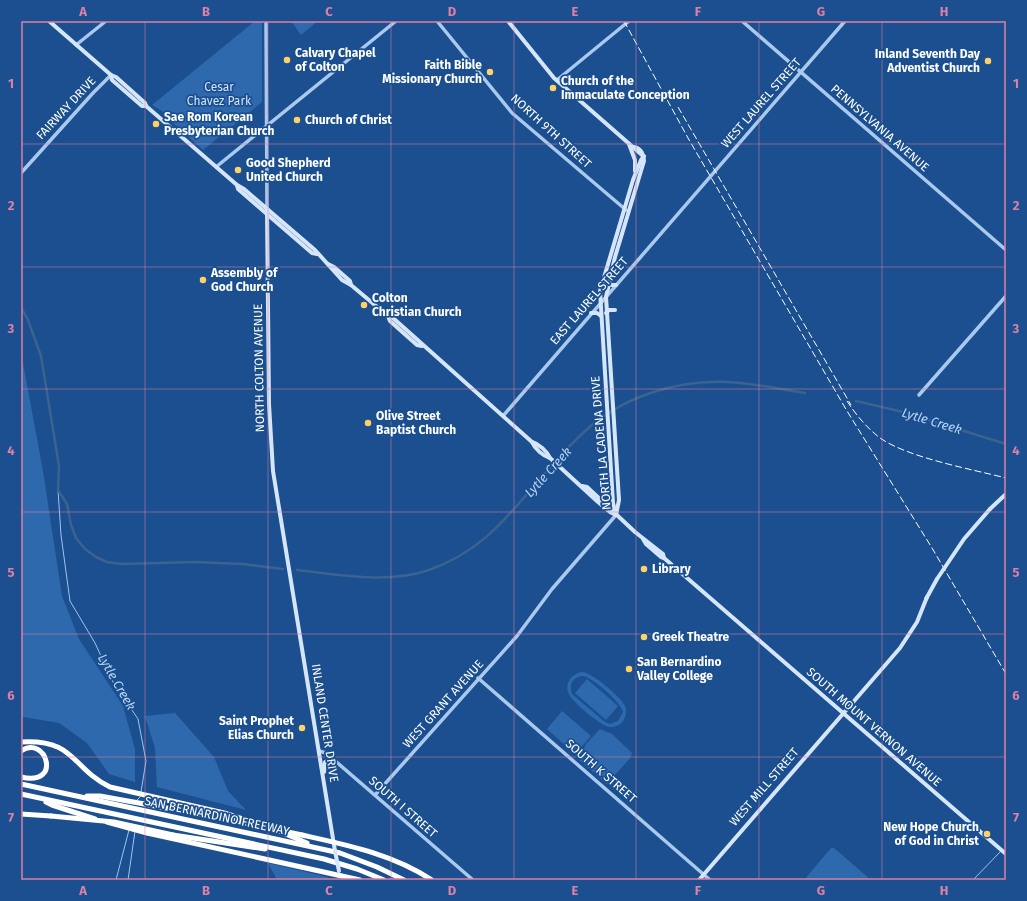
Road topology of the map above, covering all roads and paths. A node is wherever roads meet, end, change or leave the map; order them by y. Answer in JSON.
{"nodes":[{"id":1,"x":49,"y":21,"type":"edge"},
{"id":2,"x":106,"y":21,"type":"edge"},
{"id":3,"x":266,"y":21,"type":"edge"},
{"id":4,"x":396,"y":21,"type":"edge"},
{"id":5,"x":437,"y":21,"type":"edge"},
{"id":6,"x":508,"y":21,"type":"edge"},
{"id":7,"x":629,"y":21,"type":"edge"},
{"id":8,"x":742,"y":21,"type":"edge"},
{"id":9,"x":845,"y":21,"type":"edge"},
{"id":10,"x":76,"y":45,"type":"junction"},
{"id":11,"x":801,"y":72,"type":"junction"},
{"id":12,"x":111,"y":76,"type":"junction"},
{"id":13,"x":557,"y":80,"type":"junction"},
{"id":14,"x":267,"y":126,"type":"junction"},
{"id":15,"x":627,"y":142,"type":"junction"},
{"id":16,"x":644,"y":156,"type":"junction"},
{"id":17,"x":216,"y":167,"type":"junction"},
{"id":18,"x":21,"y":173,"type":"edge"},
{"id":19,"x":633,"y":180,"type":"junction"},
{"id":20,"x":692,"y":198,"type":"joint"},
{"id":21,"x":627,"y":210,"type":"junction"},
{"id":22,"x":268,"y":211,"type":"junction"},
{"id":23,"x":1006,"y":250,"type":"edge"},
{"id":24,"x":608,"y":283,"type":"junction"},
{"id":25,"x":616,"y":285,"type":"junction"},
{"id":26,"x":1006,"y":296,"type":"edge"},
{"id":27,"x":606,"y":297,"type":"junction"},
{"id":28,"x":600,"y":304,"type":"junction"},
{"id":29,"x":615,"y":310,"type":"dead end"},
{"id":30,"x":606,"y":313,"type":"junction"},
{"id":31,"x":591,"y":314,"type":"junction"},
{"id":32,"x":601,"y":316,"type":"junction"},
{"id":33,"x":608,"y":345,"type":"junction"},
{"id":34,"x":603,"y":346,"type":"junction"},
{"id":35,"x":919,"y":395,"type":"dead end"},
{"id":36,"x":503,"y":416,"type":"junction"},
{"id":37,"x":612,"y":478,"type":"junction"},
{"id":38,"x":618,"y":478,"type":"junction"},
{"id":39,"x":1006,"y":494,"type":"edge"},
{"id":40,"x":616,"y":515,"type":"junction"},
{"id":41,"x":289,"y":570,"type":"joint"},
{"id":42,"x":478,"y":678,"type":"junction"},
{"id":43,"x":843,"y":713,"type":"junction"},
{"id":44,"x":21,"y":742,"type":"edge"},
{"id":45,"x":319,"y":751,"type":"junction"},
{"id":46,"x":21,"y":752,"type":"edge"},
{"id":47,"x":332,"y":759,"type":"junction"},
{"id":48,"x":323,"y":774,"type":"junction"},
{"id":49,"x":21,"y":777,"type":"edge"},
{"id":50,"x":21,"y":784,"type":"edge"},
{"id":51,"x":21,"y":794,"type":"edge"},
{"id":52,"x":375,"y":795,"type":"junction"},
{"id":53,"x":42,"y":799,"type":"junction"},
{"id":54,"x":130,"y":804,"type":"junction"},
{"id":55,"x":21,"y":814,"type":"edge"},
{"id":56,"x":334,"y":844,"type":"junction"},
{"id":57,"x":313,"y":846,"type":"junction"},
{"id":58,"x":278,"y":849,"type":"junction"},
{"id":59,"x":1006,"y":854,"type":"edge"},
{"id":60,"x":418,"y":872,"type":"junction"},
{"id":61,"x":704,"y":874,"type":"junction"},
{"id":62,"x":340,"y":876,"type":"edge"},
{"id":63,"x":360,"y":880,"type":"edge"},
{"id":64,"x":384,"y":880,"type":"edge"},
{"id":65,"x":404,"y":880,"type":"edge"},
{"id":66,"x":428,"y":880,"type":"edge"},
{"id":67,"x":432,"y":880,"type":"edge"},
{"id":68,"x":473,"y":880,"type":"edge"},
{"id":69,"x":699,"y":880,"type":"edge"},
{"id":70,"x":710,"y":880,"type":"edge"}],
"edges":[{"from":1,"to":10,"type":"main road","name":"SOUTH MOUNT VERNON AVENUE"},
{"from":2,"to":10,"type":"street"},
{"from":3,"to":14,"type":"street","name":"NORTH COLTON AVENUE"},
{"from":4,"to":14,"type":"street"},
{"from":5,"to":21,"type":"street","name":"NORTH 9TH STREET"},
{"from":6,"to":13,"type":"main road"},
{"from":7,"to":13,"type":"street"},
{"from":8,"to":11,"type":"street","name":"PENNSYLVANIA AVENUE"},
{"from":9,"to":11,"type":"street","name":"WEST LAUREL STREET"},
{"from":10,"to":12,"type":"main road","name":"SOUTH MOUNT VERNON AVENUE"},
{"from":11,"to":20,"type":"street","name":"WEST LAUREL STREET"},
{"from":11,"to":23,"type":"street","name":"PENNSYLVANIA AVENUE"},
{"from":12,"to":17,"type":"main road","name":"SOUTH MOUNT VERNON AVENUE"},
{"from":12,"to":18,"type":"street","name":"FAIRWAY DRIVE"},
{"from":13,"to":15,"type":"main road"},
{"from":14,"to":17,"type":"street"},
{"from":14,"to":22,"type":"street","name":"NORTH COLTON AVENUE"},
{"from":15,"to":16,"type":"main road"},
{"from":15,"to":19,"type":"main road"},
{"from":16,"to":19,"type":"main road","name":"NORTH LA CADENA DRIVE"},
{"from":16,"to":21,"type":"main road","name":"NORTH LA CADENA DRIVE"},
{"from":17,"to":22,"type":"main road","name":"SOUTH MOUNT VERNON AVENUE"},
{"from":19,"to":21,"type":"main road","name":"NORTH LA CADENA DRIVE"},
{"from":20,"to":25,"type":"street","name":"EAST LAUREL STREET"},
{"from":21,"to":24,"type":"main road","name":"NORTH LA CADENA DRIVE"},
{"from":21,"to":28,"type":"main road","name":"NORTH LA CADENA DRIVE"},
{"from":22,"to":36,"type":"main road","name":"SOUTH MOUNT VERNON AVENUE"},
{"from":22,"to":41,"type":"main road","name":"NORTH COLTON AVENUE"},
{"from":24,"to":25,"type":"main road"},
{"from":24,"to":27,"type":"main road","name":"NORTH LA CADENA DRIVE"},
{"from":25,"to":27,"type":"street","name":"EAST LAUREL STREET"},
{"from":26,"to":35,"type":"street"},
{"from":27,"to":28,"type":"street","name":"EAST LAUREL STREET"},
{"from":27,"to":30,"type":"main road","name":"NORTH LA CADENA DRIVE"},
{"from":28,"to":31,"type":"street","name":"EAST LAUREL STREET"},
{"from":28,"to":32,"type":"main road","name":"NORTH LA CADENA DRIVE"},
{"from":29,"to":30,"type":"main road"},
{"from":30,"to":33,"type":"main road","name":"NORTH LA CADENA DRIVE"},
{"from":31,"to":32,"type":"main road"},
{"from":31,"to":36,"type":"street","name":"EAST LAUREL STREET"},
{"from":32,"to":34,"type":"main road","name":"NORTH LA CADENA DRIVE"},
{"from":33,"to":34,"type":"main road"},
{"from":33,"to":38,"type":"main road","name":"NORTH LA CADENA DRIVE"},
{"from":34,"to":37,"type":"main road","name":"NORTH LA CADENA DRIVE"},
{"from":36,"to":40,"type":"main road","name":"SOUTH MOUNT VERNON AVENUE"},
{"from":37,"to":38,"type":"main road"},
{"from":37,"to":40,"type":"main road","name":"NORTH LA CADENA DRIVE"},
{"from":38,"to":40,"type":"main road","name":"NORTH LA CADENA DRIVE"},
{"from":39,"to":43,"type":"main road","name":"WEST MILL STREET","bridge":true},
{"from":40,"to":42,"type":"street","name":"WEST GRANT AVENUE"},
{"from":40,"to":43,"type":"main road","name":"SOUTH MOUNT VERNON AVENUE"},
{"from":41,"to":45,"type":"main road","name":"INLAND CENTER DRIVE"},
{"from":42,"to":52,"type":"street","name":"WEST GRANT AVENUE"},
{"from":42,"to":61,"type":"street","name":"SOUTH K STREET"},
{"from":43,"to":59,"type":"main road","name":"SOUTH MOUNT VERNON AVENUE"},
{"from":43,"to":61,"type":"main road","name":"WEST MILL STREET"},
{"from":44,"to":57,"type":"highway"},
{"from":45,"to":47,"type":"street","name":"SOUTH I STREET"},
{"from":45,"to":48,"type":"main road","name":"INLAND CENTER DRIVE"},
{"from":46,"to":49,"type":"highway"},
{"from":47,"to":48,"type":"main road"},
{"from":47,"to":52,"type":"street","name":"SOUTH I STREET"},
{"from":48,"to":56,"type":"main road","name":"INLAND CENTER DRIVE"},
{"from":50,"to":54,"type":"highway"},
{"from":51,"to":53,"type":"highway","name":"SAN BERNARDINO FREEWAY"},
{"from":52,"to":68,"type":"street","name":"SOUTH I STREET"},
{"from":53,"to":58,"type":"highway","name":"SAN BERNARDINO FREEWAY"},
{"from":53,"to":62,"type":"highway"},
{"from":54,"to":56,"type":"highway","bridge":true},
{"from":54,"to":57,"type":"highway","name":"SAN BERNARDINO FREEWAY"},
{"from":55,"to":58,"type":"highway","bridge":true},
{"from":56,"to":60,"type":"highway"},
{"from":56,"to":62,"type":"main road","name":"INLAND CENTER DRIVE","bridge":true},
{"from":57,"to":65,"type":"highway","name":"SAN BERNARDINO FREEWAY"},
{"from":58,"to":64,"type":"highway","name":"SAN BERNARDINO FREEWAY"},
{"from":60,"to":66,"type":"highway"},
{"from":60,"to":67,"type":"highway"},
{"from":61,"to":69,"type":"main road","name":"WEST MILL STREET"},
{"from":61,"to":70,"type":"street","name":"SOUTH K STREET"},
{"from":62,"to":63,"type":"highway"}]}
